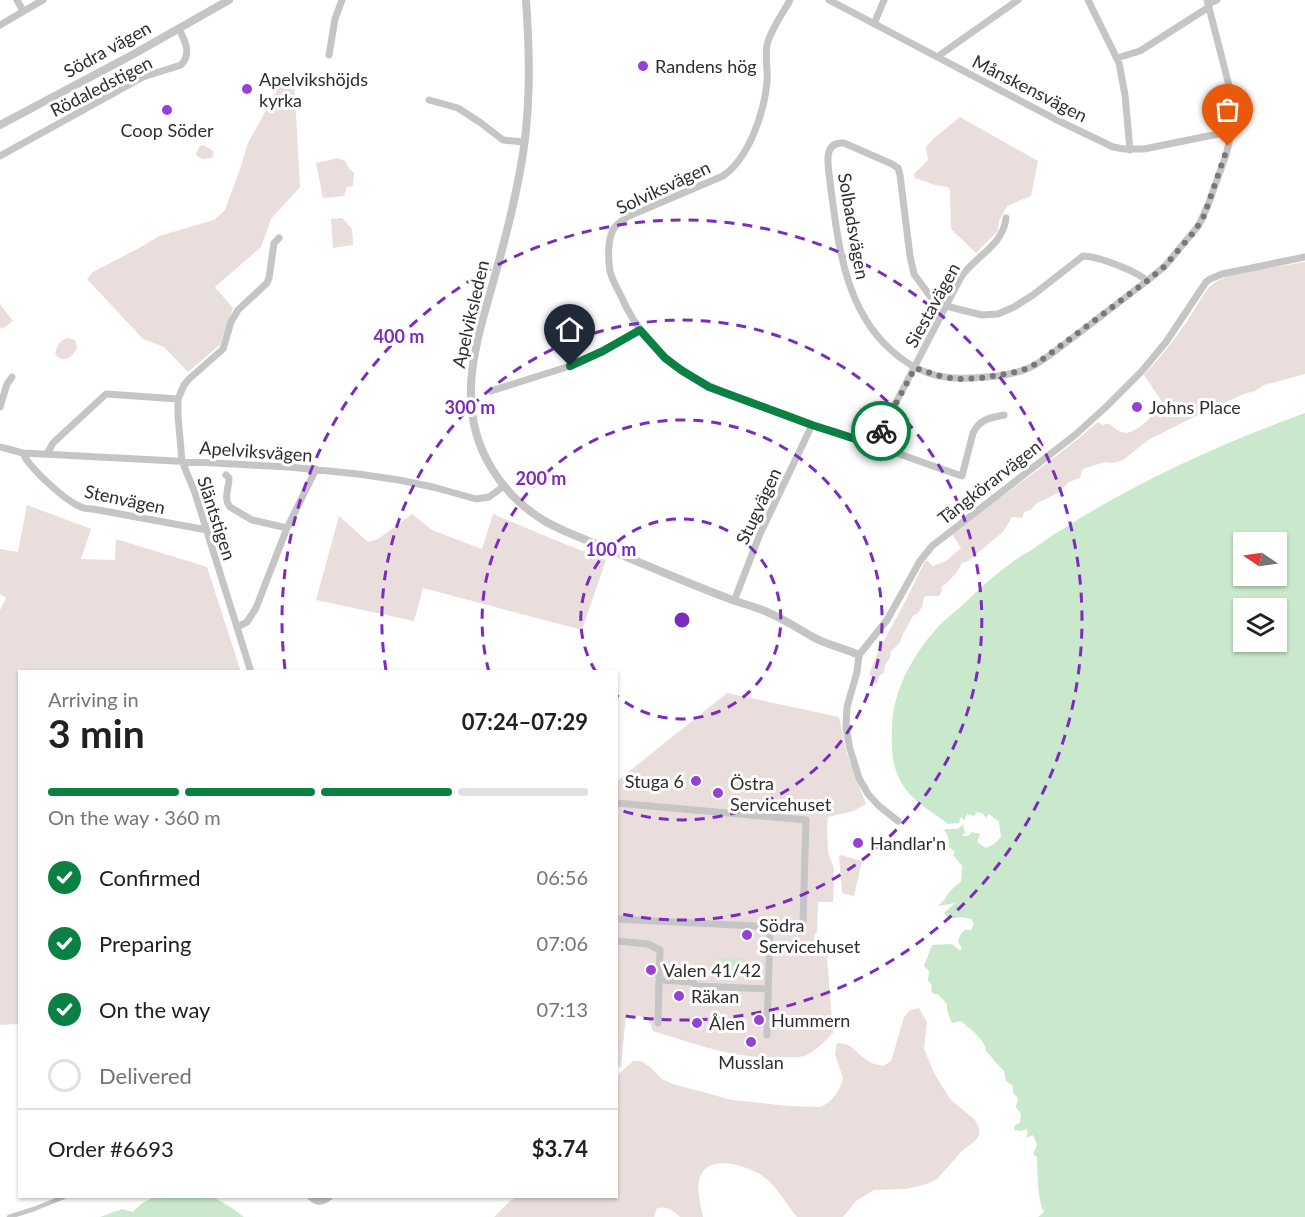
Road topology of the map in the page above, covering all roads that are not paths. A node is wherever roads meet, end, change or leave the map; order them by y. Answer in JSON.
{"nodes":[{"id":1,"x":17,"y":0,"type":"edge"},
{"id":2,"x":43,"y":0,"type":"edge"},
{"id":3,"x":229,"y":0,"type":"edge"},
{"id":4,"x":342,"y":0,"type":"edge"},
{"id":5,"x":526,"y":0,"type":"edge"},
{"id":6,"x":790,"y":0,"type":"edge"},
{"id":7,"x":828,"y":0,"type":"edge"},
{"id":8,"x":884,"y":0,"type":"edge"},
{"id":9,"x":1088,"y":0,"type":"edge"},
{"id":10,"x":1217,"y":0,"type":"edge"},
{"id":11,"x":1013,"y":1,"type":"edge"},
{"id":12,"x":1208,"y":4,"type":"edge"},
{"id":13,"x":23,"y":11,"type":"junction"},
{"id":14,"x":874,"y":24,"type":"junction"},
{"id":15,"x":0,"y":26,"type":"edge"},
{"id":16,"x":178,"y":29,"type":"junction"},
{"id":17,"x":329,"y":55,"type":"dead end"},
{"id":18,"x":937,"y":57,"type":"junction"},
{"id":19,"x":1117,"y":58,"type":"junction"},
{"id":20,"x":429,"y":100,"type":"dead end"},
{"id":21,"x":32,"y":108,"type":"junction"},
{"id":22,"x":0,"y":119,"type":"edge"},
{"id":23,"x":0,"y":124,"type":"edge"},
{"id":24,"x":1231,"y":135,"type":"junction"},
{"id":25,"x":524,"y":142,"type":"junction"},
{"id":26,"x":1130,"y":150,"type":"junction"},
{"id":27,"x":0,"y":156,"type":"edge"},
{"id":28,"x":1006,"y":218,"type":"dead end"},
{"id":29,"x":279,"y":238,"type":"dead end"},
{"id":30,"x":1305,"y":257,"type":"edge"},
{"id":31,"x":1147,"y":281,"type":"junction"},
{"id":32,"x":946,"y":306,"type":"junction"},
{"id":33,"x":640,"y":330,"type":"junction"},
{"id":34,"x":915,"y":368,"type":"junction"},
{"id":35,"x":12,"y":377,"type":"dead end"},
{"id":36,"x":491,"y":391,"type":"dead end"},
{"id":37,"x":178,"y":399,"type":"junction"},
{"id":38,"x":0,"y":407,"type":"edge"},
{"id":39,"x":1004,"y":415,"type":"dead end"},
{"id":40,"x":812,"y":425,"type":"junction"},
{"id":41,"x":874,"y":445,"type":"junction"},
{"id":42,"x":0,"y":447,"type":"edge"},
{"id":43,"x":23,"y":453,"type":"junction"},
{"id":44,"x":47,"y":454,"type":"junction"},
{"id":45,"x":182,"y":462,"type":"junction"},
{"id":46,"x":316,"y":470,"type":"junction"},
{"id":47,"x":226,"y":475,"type":"dead end"},
{"id":48,"x":504,"y":486,"type":"junction"},
{"id":49,"x":287,"y":528,"type":"junction"},
{"id":50,"x":207,"y":530,"type":"junction"},
{"id":51,"x":734,"y":600,"type":"junction"},
{"id":52,"x":237,"y":627,"type":"junction"},
{"id":53,"x":859,"y":655,"type":"junction"},
{"id":54,"x":250,"y":670,"type":"edge"},
{"id":55,"x":618,"y":803,"type":"edge"},
{"id":56,"x":898,"y":822,"type":"dead end"},
{"id":57,"x":618,"y":919,"type":"edge"},
{"id":58,"x":770,"y":927,"type":"junction"},
{"id":59,"x":618,"y":941,"type":"edge"},
{"id":60,"x":659,"y":980,"type":"junction"},
{"id":61,"x":768,"y":989,"type":"junction"},
{"id":62,"x":658,"y":1023,"type":"dead end"},
{"id":63,"x":767,"y":1035,"type":"dead end"},
{"id":64,"x":62,"y":1198,"type":"edge"},
{"id":65,"x":312,"y":1198,"type":"edge"},
{"id":66,"x":327,"y":1198,"type":"edge"},
{"id":67,"x":9,"y":1217,"type":"edge"}],
"edges":[{"from":1,"to":13,"type":"street"},
{"from":2,"to":13,"type":"street"},
{"from":3,"to":16,"type":"street","name":"Södra vägen"},
{"from":4,"to":17,"type":"street"},
{"from":5,"to":25,"type":"street","name":"Apelviksleden"},
{"from":6,"to":33,"type":"street","name":"Solviksvägen"},
{"from":7,"to":14,"type":"street","name":"Månskensvägen"},
{"from":8,"to":14,"type":"street"},
{"from":9,"to":19,"type":"street"},
{"from":10,"to":12,"type":"street"},
{"from":11,"to":18,"type":"street"},
{"from":12,"to":19,"type":"street"},
{"from":12,"to":24,"type":"street","name":"Solbadsvägen"},
{"from":13,"to":15,"type":"street"},
{"from":14,"to":18,"type":"street","name":"Månskensvägen"},
{"from":16,"to":21,"type":"street","name":"Södra vägen"},
{"from":16,"to":27,"type":"street","name":"Rödaledstigen"},
{"from":18,"to":26,"type":"street","name":"Månskensvägen"},
{"from":19,"to":26,"type":"street"},
{"from":20,"to":25,"type":"street"},
{"from":21,"to":22,"type":"street","name":"Södra vägen"},
{"from":21,"to":23,"type":"street","name":"Södra vägen"},
{"from":24,"to":26,"type":"street","name":"Månskensvägen"},
{"from":24,"to":31,"type":"street","name":"Solbadsvägen"},
{"from":25,"to":48,"type":"street","name":"Apelviksleden"},
{"from":28,"to":32,"type":"street","name":"Siestavägen"},
{"from":29,"to":37,"type":"street"},
{"from":30,"to":53,"type":"street","name":"Tångkörarvägen"},
{"from":31,"to":32,"type":"street"},
{"from":31,"to":34,"type":"street","name":"Solbadsvägen"},
{"from":32,"to":34,"type":"street","name":"Siestavägen"},
{"from":32,"to":34,"type":"street","name":"Solbadsvägen"},
{"from":33,"to":36,"type":"street"},
{"from":33,"to":40,"type":"street","name":"Solviksvägen"},
{"from":34,"to":41,"type":"street","name":"Siestavägen"},
{"from":35,"to":38,"type":"street"},
{"from":37,"to":44,"type":"street"},
{"from":37,"to":45,"type":"street","name":"Släntstigen"},
{"from":39,"to":41,"type":"street","name":"Solviksvägen"},
{"from":40,"to":41,"type":"street","name":"Solviksvägen"},
{"from":40,"to":51,"type":"street","name":"Stugvägen"},
{"from":42,"to":43,"type":"street","name":"Apelviksvägen"},
{"from":43,"to":44,"type":"street","name":"Apelviksvägen"},
{"from":43,"to":50,"type":"street","name":"Stenvägen"},
{"from":44,"to":45,"type":"street","name":"Apelviksvägen"},
{"from":45,"to":46,"type":"street","name":"Apelviksvägen"},
{"from":45,"to":50,"type":"street","name":"Släntstigen"},
{"from":46,"to":48,"type":"street","name":"Apelviksvägen"},
{"from":46,"to":49,"type":"street"},
{"from":47,"to":49,"type":"street"},
{"from":48,"to":51,"type":"street","name":"Apelviksleden"},
{"from":49,"to":52,"type":"street"},
{"from":50,"to":52,"type":"street","name":"Släntstigen"},
{"from":51,"to":53,"type":"street","name":"Apelviksleden"},
{"from":52,"to":54,"type":"street","name":"Släntstigen"},
{"from":53,"to":56,"type":"street","name":"Tångkörarvägen"},
{"from":55,"to":58,"type":"street"},
{"from":57,"to":58,"type":"street"},
{"from":58,"to":61,"type":"street"},
{"from":59,"to":60,"type":"street"},
{"from":60,"to":61,"type":"street"},
{"from":60,"to":62,"type":"street"},
{"from":61,"to":63,"type":"street"},
{"from":64,"to":67,"type":"street"},
{"from":65,"to":66,"type":"street"}]}
